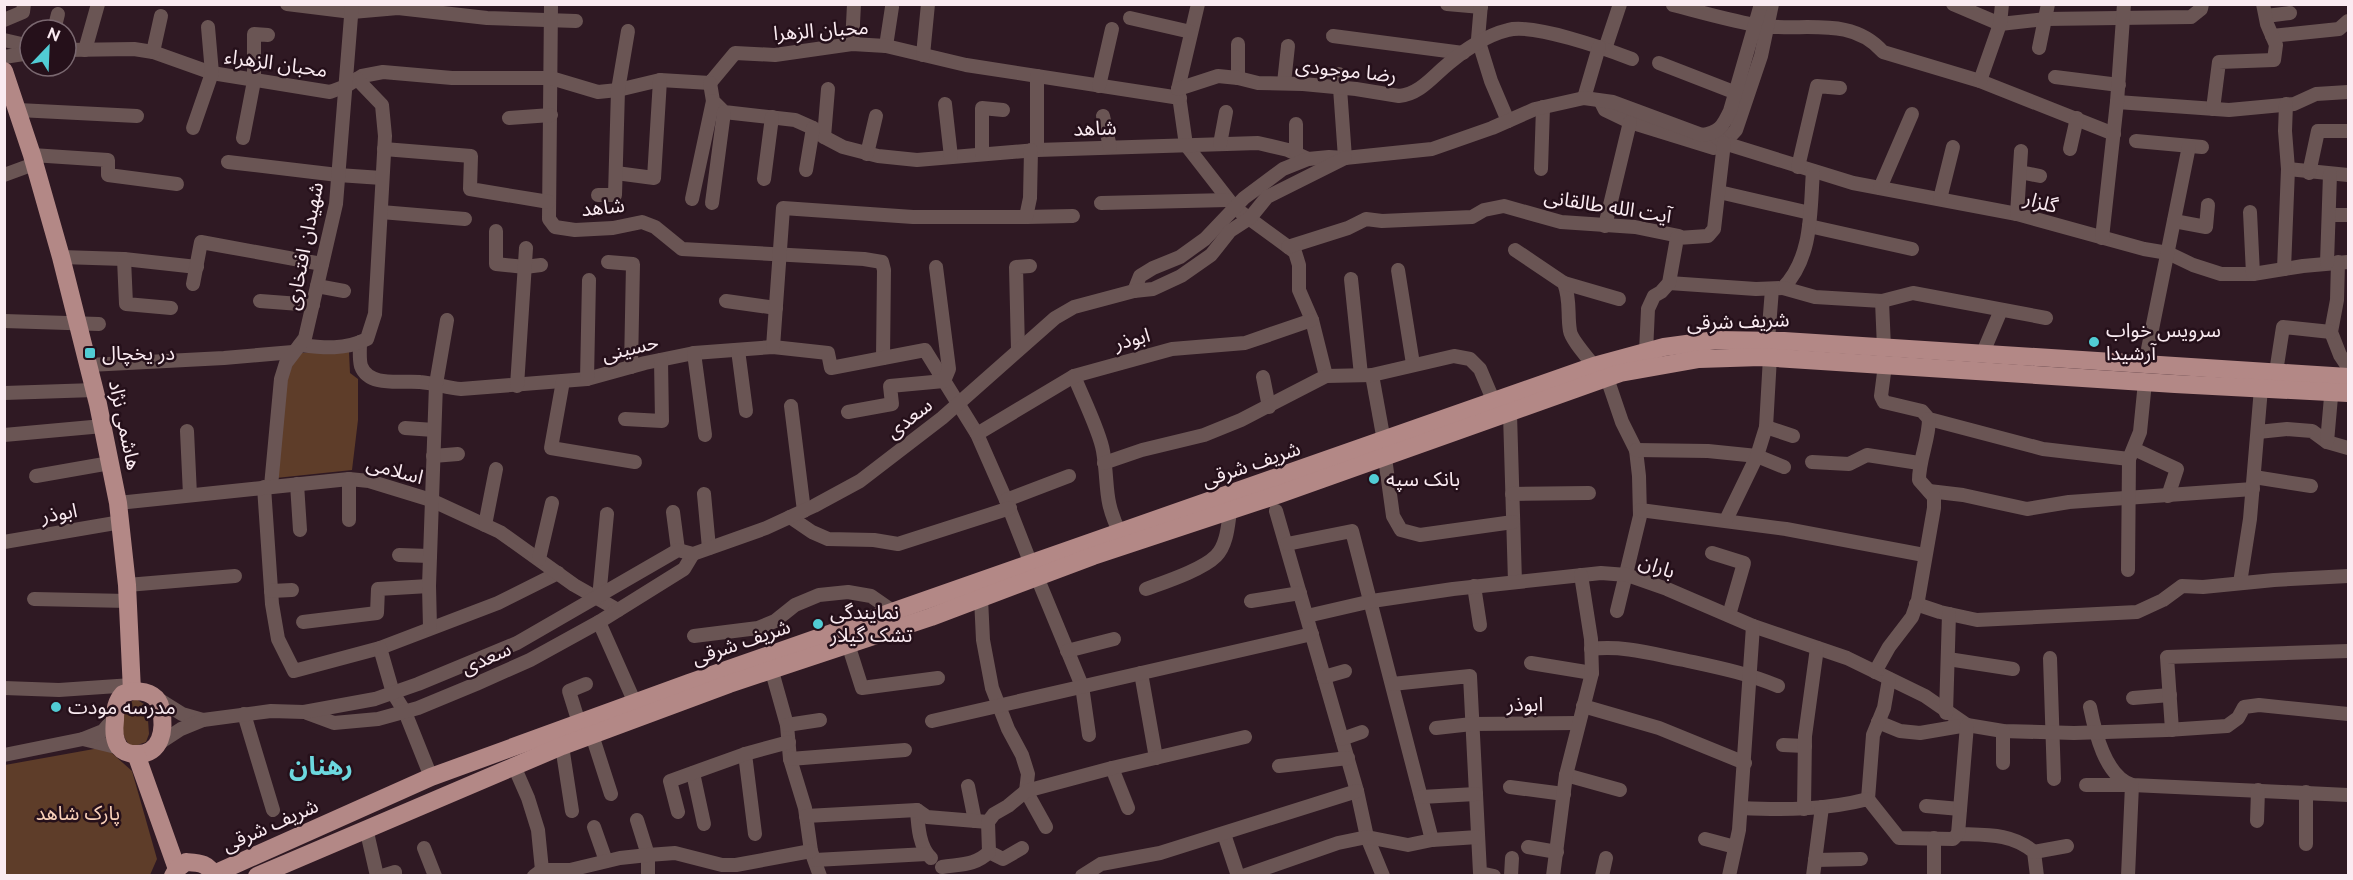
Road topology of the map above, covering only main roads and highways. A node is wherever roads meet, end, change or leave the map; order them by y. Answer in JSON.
{"nodes":[{"id":1,"x":4,"y":70,"type":"edge"},
{"id":2,"x":11,"y":105,"type":"edge"},
{"id":3,"x":1769,"y":349,"type":"junction"},
{"id":4,"x":1885,"y":356,"type":"junction"},
{"id":5,"x":2025,"y":366,"type":"junction"},
{"id":6,"x":1601,"y":372,"type":"junction"},
{"id":7,"x":2145,"y":373,"type":"junction"},
{"id":8,"x":2349,"y":377,"type":"edge"},
{"id":9,"x":2349,"y":393,"type":"edge"},
{"id":10,"x":1384,"y":449,"type":"junction"},
{"id":11,"x":1345,"y":463,"type":"junction"},
{"id":12,"x":1034,"y":571,"type":"junction"},
{"id":13,"x":132,"y":688,"type":"junction"},
{"id":14,"x":586,"y":729,"type":"junction"},
{"id":15,"x":140,"y":750,"type":"junction"},
{"id":16,"x":179,"y":869,"type":"edge"},
{"id":17,"x":214,"y":875,"type":"edge"},
{"id":18,"x":257,"y":876,"type":"edge"}],
"edges":[{"from":1,"to":2,"type":"main road","name":"هاشمی نژاد"},
{"from":2,"to":13,"type":"main road","name":"هاشمی نژاد"},
{"from":3,"to":4,"type":"main road","name":"شریف شرقی"},
{"from":3,"to":6,"type":"main road","name":"شریف شرقی"},
{"from":3,"to":6,"type":"main road","name":"شریف شرقی"},
{"from":4,"to":5,"type":"main road","name":"شریف شرقی"},
{"from":4,"to":5,"type":"main road","name":"شریف شرقی"},
{"from":5,"to":7,"type":"main road","name":"شریف شرقی"},
{"from":6,"to":10,"type":"main road","name":"شریف شرقی"},
{"from":6,"to":10,"type":"main road","name":"شریف شرقی"},
{"from":7,"to":8,"type":"main road","name":"شریف شرقی"},
{"from":7,"to":9,"type":"main road","name":"شریف شرقی"},
{"from":10,"to":11,"type":"main road","name":"شریف شرقی"},
{"from":11,"to":12,"type":"main road","name":"شریف شرقی"},
{"from":11,"to":12,"type":"main road","name":"شریف شرقی"},
{"from":12,"to":14,"type":"main road","name":"شریف شرقی"},
{"from":12,"to":14,"type":"main road","name":"شریف شرقی"},
{"from":13,"to":15,"type":"main road"},
{"from":13,"to":15,"type":"main road"},
{"from":14,"to":17,"type":"main road","name":"شریف شرقی"},
{"from":14,"to":18,"type":"main road","name":"شریف شرقی"},
{"from":15,"to":16,"type":"main road"},
{"from":16,"to":17,"type":"main road"}]}
